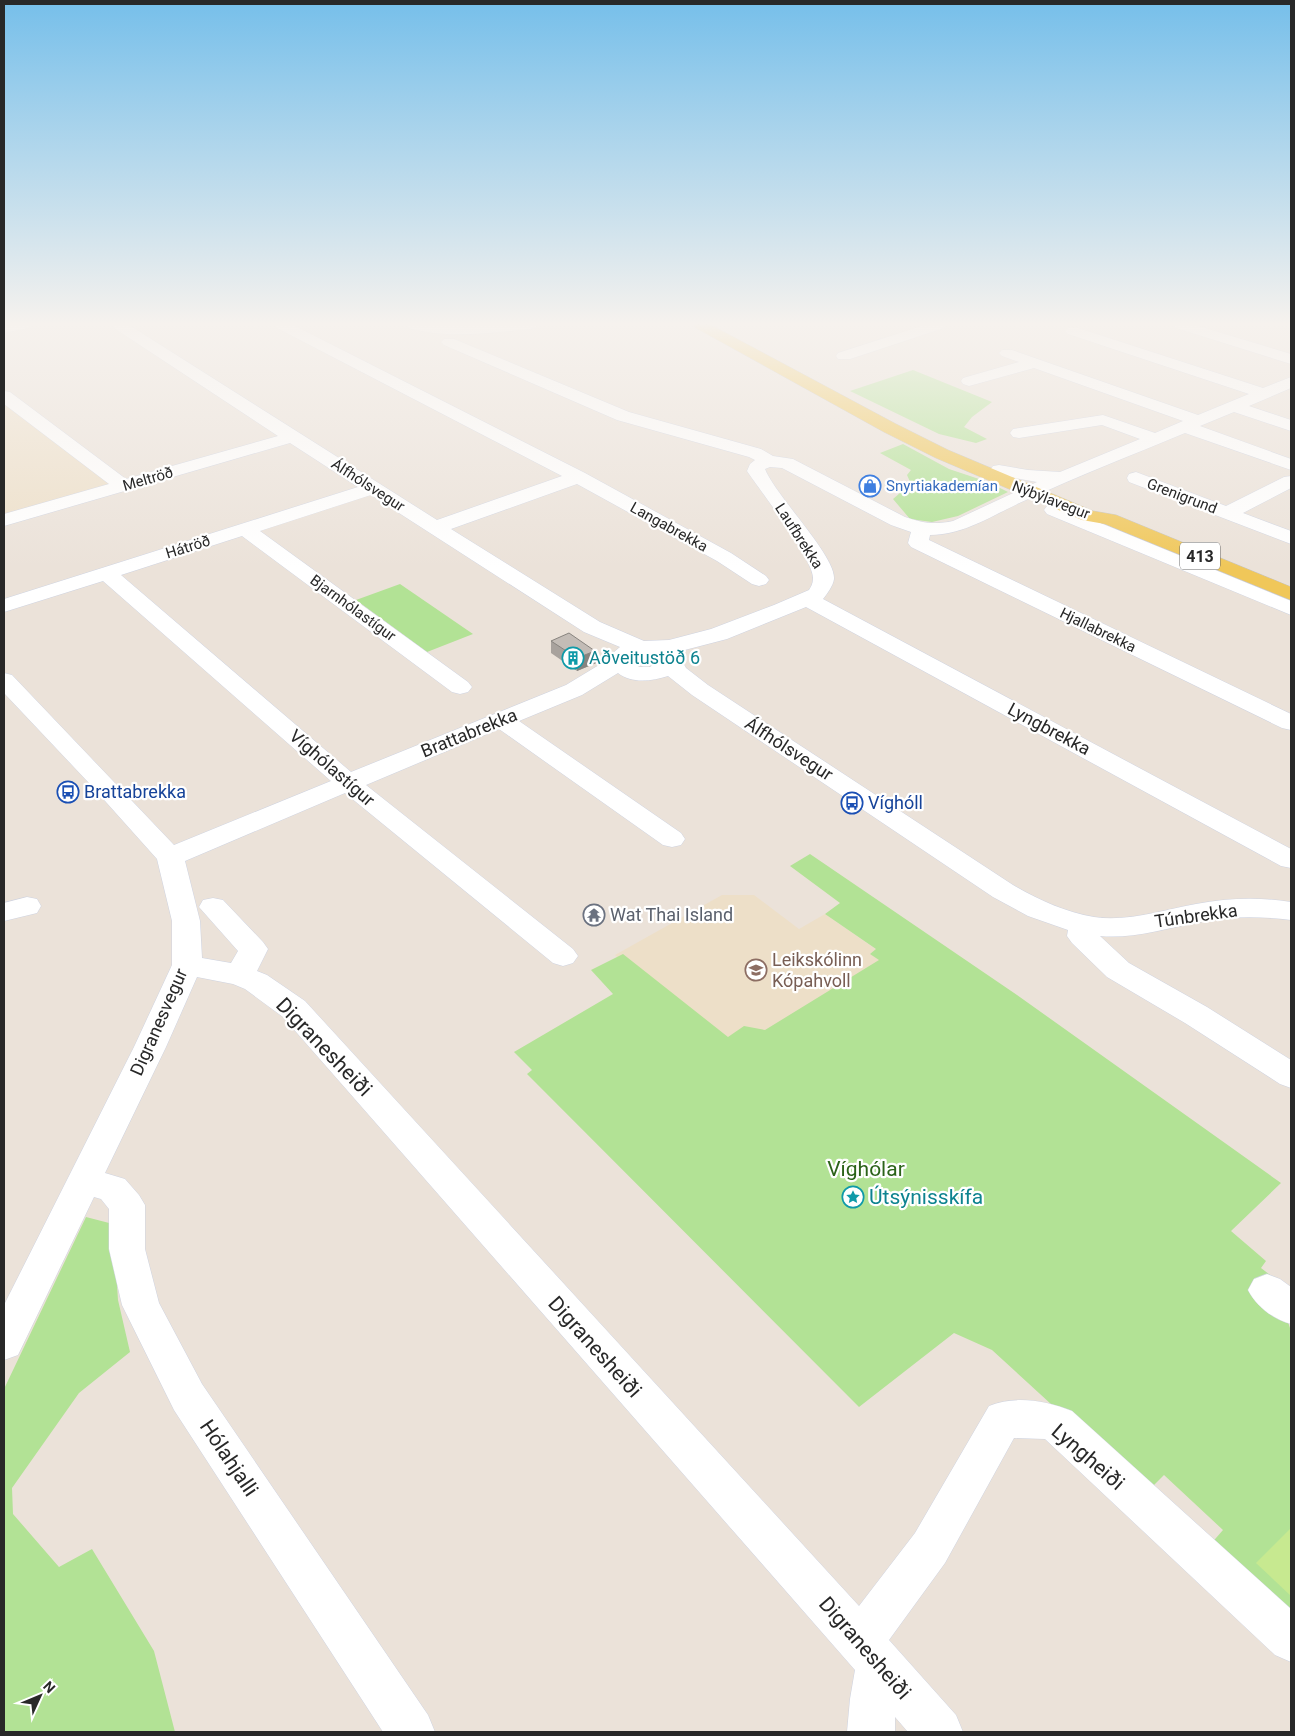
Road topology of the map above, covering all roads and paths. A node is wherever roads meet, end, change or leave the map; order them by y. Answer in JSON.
{"nodes":[{"id":1,"x":17,"y":406,"type":"edge"},
{"id":2,"x":245,"y":406,"type":"edge"},
{"id":3,"x":440,"y":406,"type":"edge"},
{"id":4,"x":600,"y":406,"type":"edge"},
{"id":5,"x":850,"y":406,"type":"edge"},
{"id":6,"x":871,"y":406,"type":"edge"},
{"id":7,"x":1146,"y":406,"type":"edge"},
{"id":8,"x":1233,"y":406,"type":"joint"},
{"id":9,"x":1193,"y":424,"type":"junction"},
{"id":10,"x":1291,"y":426,"type":"edge"},
{"id":11,"x":651,"y":433,"type":"dead end"},
{"id":12,"x":1019,"y":433,"type":"dead end"},
{"id":13,"x":293,"y":437,"type":"junction"},
{"id":14,"x":1156,"y":439,"type":"junction"},
{"id":15,"x":1291,"y":465,"type":"edge"},
{"id":16,"x":763,"y":466,"type":"junction"},
{"id":17,"x":999,"y":470,"type":"junction"},
{"id":18,"x":578,"y":477,"type":"junction"},
{"id":19,"x":1063,"y":477,"type":"junction"},
{"id":20,"x":1136,"y":478,"type":"dead end"},
{"id":21,"x":1291,"y":481,"type":"edge"},
{"id":22,"x":124,"y":486,"type":"junction"},
{"id":23,"x":373,"y":488,"type":"junction"},
{"id":24,"x":1033,"y":490,"type":"junction"},
{"id":25,"x":1054,"y":510,"type":"dead end"},
{"id":26,"x":1228,"y":514,"type":"junction"},
{"id":27,"x":4,"y":520,"type":"edge"},
{"id":28,"x":434,"y":528,"type":"junction"},
{"id":29,"x":245,"y":529,"type":"junction"},
{"id":30,"x":921,"y":529,"type":"junction"},
{"id":31,"x":1291,"y":538,"type":"edge"},
{"id":32,"x":106,"y":573,"type":"junction"},
{"id":33,"x":759,"y":580,"type":"dead end"},
{"id":34,"x":1291,"y":594,"type":"edge"},
{"id":35,"x":807,"y":600,"type":"junction"},
{"id":36,"x":4,"y":606,"type":"edge"},
{"id":37,"x":1291,"y":609,"type":"edge"},
{"id":38,"x":646,"y":660,"type":"junction"},
{"id":39,"x":4,"y":680,"type":"edge"},
{"id":40,"x":460,"y":687,"type":"dead end"},
{"id":41,"x":502,"y":720,"type":"junction"},
{"id":42,"x":1291,"y":723,"type":"edge"},
{"id":43,"x":348,"y":783,"type":"junction"},
{"id":44,"x":672,"y":839,"type":"dead end"},
{"id":45,"x":170,"y":857,"type":"junction"},
{"id":46,"x":1291,"y":860,"type":"edge"},
{"id":47,"x":213,"y":907,"type":"dead end"},
{"id":48,"x":1291,"y":912,"type":"edge"},
{"id":49,"x":1291,"y":918,"type":"edge"},
{"id":50,"x":1095,"y":932,"type":"junction"},
{"id":51,"x":563,"y":956,"type":"dead end"},
{"id":52,"x":187,"y":964,"type":"junction"},
{"id":53,"x":240,"y":975,"type":"junction"},
{"id":54,"x":1291,"y":1076,"type":"edge"},
{"id":55,"x":85,"y":1180,"type":"junction"},
{"id":56,"x":4,"y":1342,"type":"edge"},
{"id":57,"x":1291,"y":1639,"type":"edge"},
{"id":58,"x":869,"y":1652,"type":"junction"},
{"id":59,"x":411,"y":1732,"type":"edge"},
{"id":60,"x":872,"y":1732,"type":"edge"},
{"id":61,"x":939,"y":1732,"type":"edge"}],
"edges":[{"from":1,"to":22,"type":"street"},
{"from":2,"to":13,"type":"street","name":"Álfhólsvegur"},
{"from":3,"to":18,"type":"street","name":"Langabrekka"},
{"from":4,"to":16,"type":"street"},
{"from":5,"to":24,"type":"main road","name":"Nýbýlavegur","number":"413"},
{"from":6,"to":17,"type":"main road","name":"Nýbýlavegur","number":"413"},
{"from":7,"to":9,"type":"street"},
{"from":8,"to":9,"type":"street"},
{"from":8,"to":10,"type":"street"},
{"from":9,"to":14,"type":"street"},
{"from":9,"to":15,"type":"street"},
{"from":11,"to":16,"type":"street"},
{"from":12,"to":14,"type":"street"},
{"from":13,"to":22,"type":"street","name":"Meltröð"},
{"from":13,"to":23,"type":"street","name":"Álfhólsvegur"},
{"from":14,"to":19,"type":"street"},
{"from":16,"to":30,"type":"street"},
{"from":16,"to":35,"type":"street","name":"Laufbrekka"},
{"from":17,"to":19,"type":"street"},
{"from":17,"to":24,"type":"main road","name":"Nýbýlavegur","number":"413"},
{"from":18,"to":28,"type":"street"},
{"from":18,"to":33,"type":"street","name":"Langabrekka"},
{"from":19,"to":24,"type":"street"},
{"from":20,"to":26,"type":"street","name":"Grenigrund"},
{"from":21,"to":26,"type":"street","name":"Grenigrund"},
{"from":22,"to":27,"type":"street","name":"Meltröð"},
{"from":23,"to":28,"type":"street","name":"Álfhólsvegur"},
{"from":23,"to":29,"type":"street","name":"Hátröð"},
{"from":24,"to":30,"type":"street"},
{"from":24,"to":34,"type":"main road","name":"Nýbýlavegur","number":"413"},
{"from":25,"to":37,"type":"street","name":"Nýbýlavegur"},
{"from":26,"to":31,"type":"street","name":"Grenigrund"},
{"from":28,"to":38,"type":"street","name":"Álfhólsvegur"},
{"from":29,"to":32,"type":"street","name":"Hátröð"},
{"from":29,"to":40,"type":"street","name":"Bjarnhólastígur"},
{"from":30,"to":42,"type":"street","name":"Hjallabrekka"},
{"from":32,"to":36,"type":"street","name":"Hátröð"},
{"from":32,"to":43,"type":"street","name":"Víghólastígur"},
{"from":35,"to":38,"type":"street","name":"Brattabrekka"},
{"from":35,"to":46,"type":"street","name":"Lyngbrekka"},
{"from":38,"to":41,"type":"street","name":"Brattabrekka"},
{"from":38,"to":50,"type":"street","name":"Álfhólsvegur"},
{"from":39,"to":45,"type":"street","name":"Digranesvegur"},
{"from":41,"to":43,"type":"street","name":"Brattabrekka"},
{"from":41,"to":44,"type":"street"},
{"from":43,"to":45,"type":"street","name":"Brattabrekka"},
{"from":43,"to":51,"type":"street","name":"Víghólastígur"},
{"from":45,"to":52,"type":"street","name":"Digranesvegur"},
{"from":47,"to":53,"type":"street"},
{"from":48,"to":50,"type":"street","name":"Túnbrekka"},
{"from":49,"to":50,"type":"street","name":"Túnbrekka"},
{"from":50,"to":54,"type":"street","name":"Álfhólsvegur"},
{"from":52,"to":53,"type":"street","name":"Digranesheiði"},
{"from":52,"to":55,"type":"street","name":"Digranesvegur"},
{"from":53,"to":58,"type":"street","name":"Digranesheiði"},
{"from":55,"to":56,"type":"street","name":"Digranesvegur"},
{"from":55,"to":59,"type":"street","name":"Hólahjalli"},
{"from":57,"to":58,"type":"street","name":"Lyngheiði"},
{"from":58,"to":60,"type":"street"},
{"from":58,"to":61,"type":"street","name":"Digranesheiði"}]}
